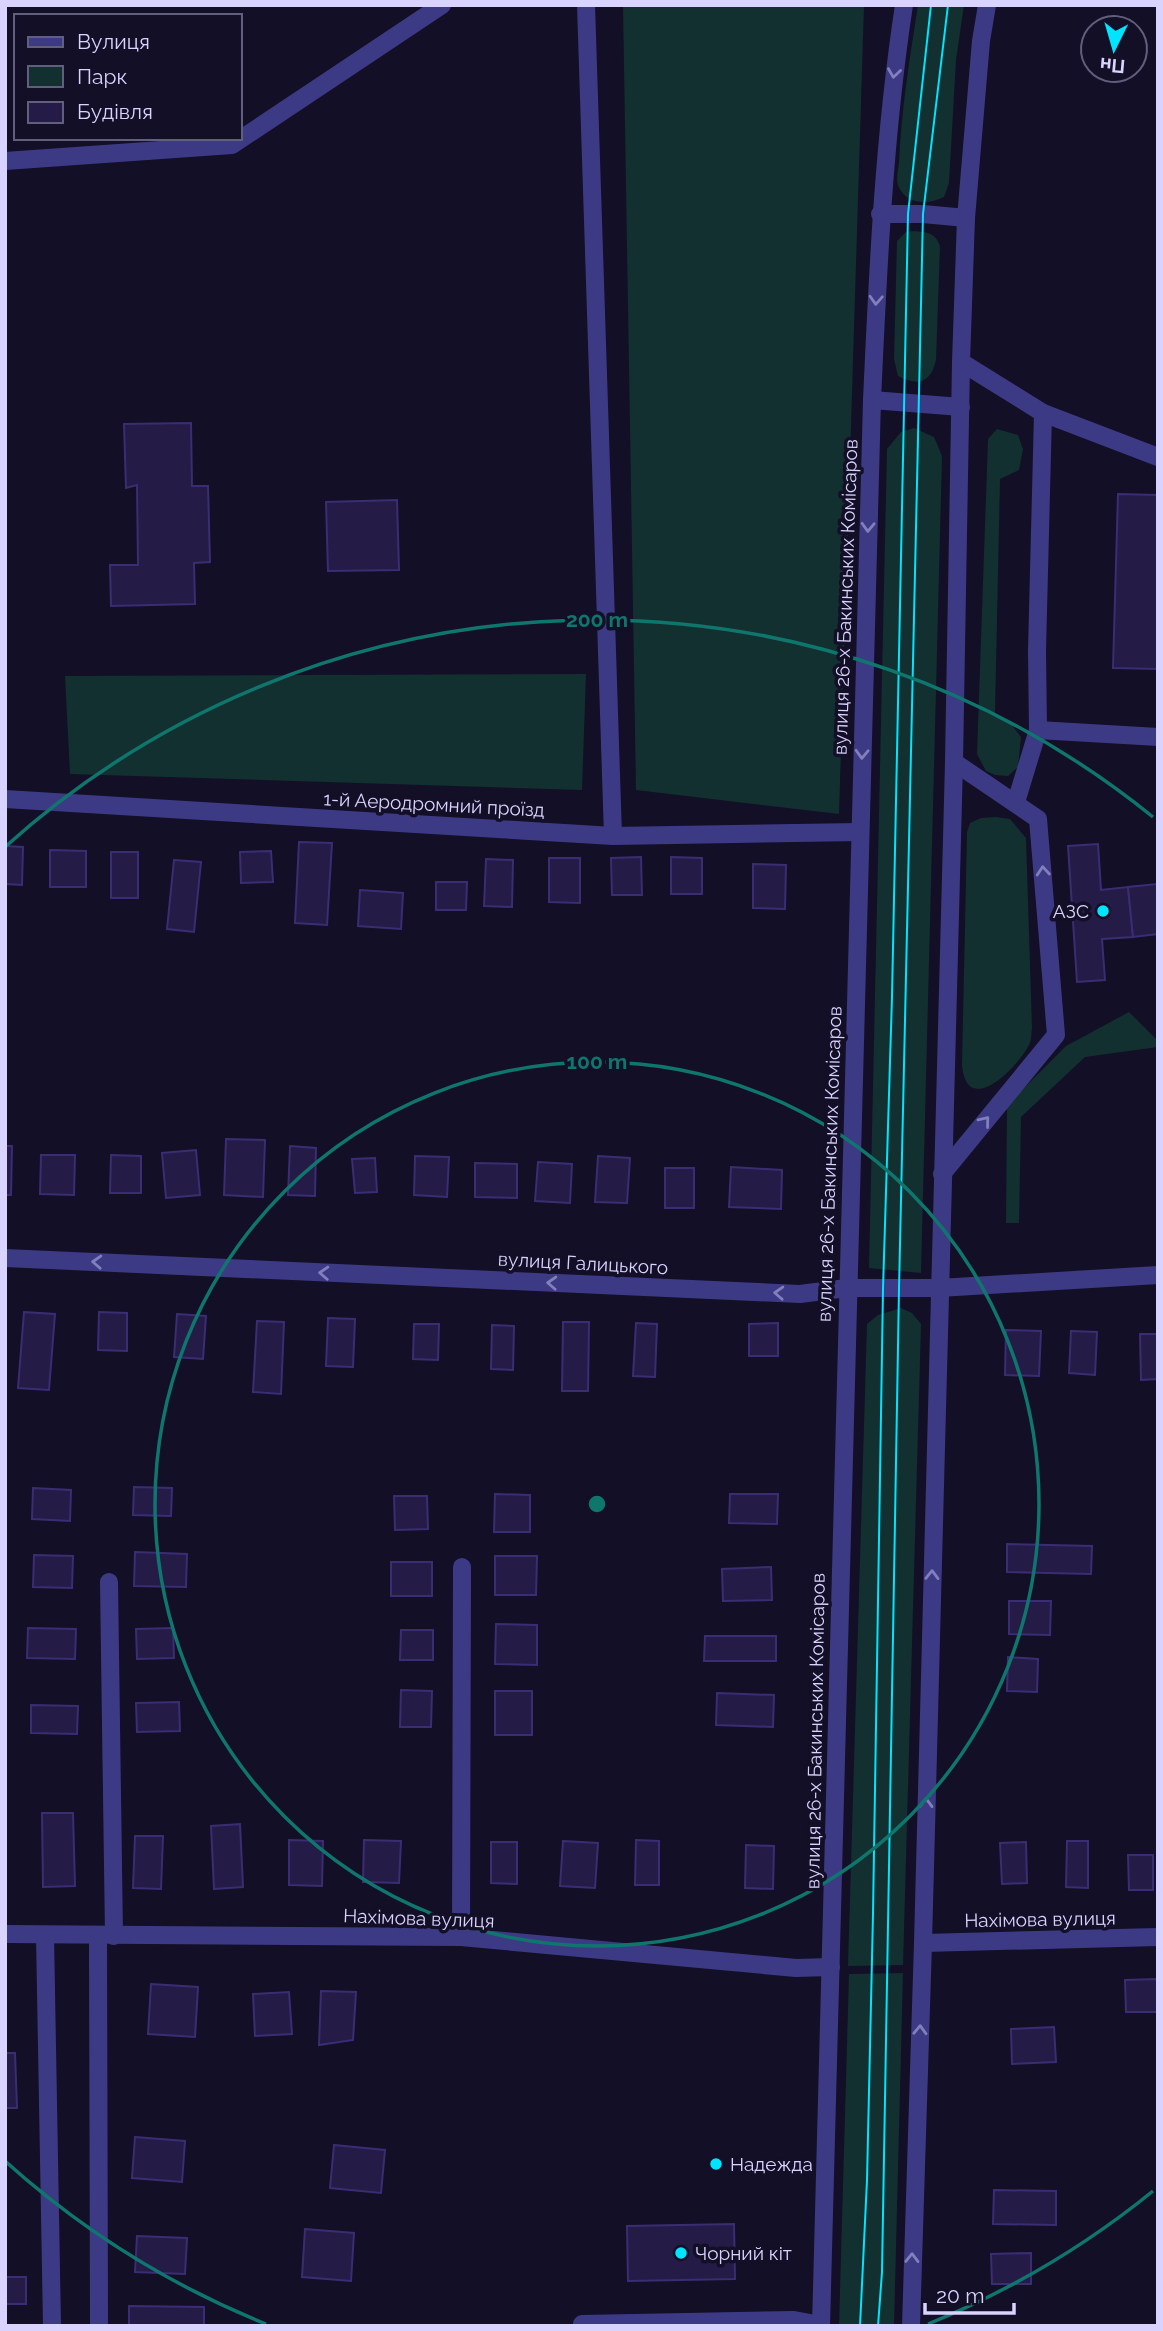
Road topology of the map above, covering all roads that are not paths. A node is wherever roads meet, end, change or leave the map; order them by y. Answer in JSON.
{"nodes":[{"id":1,"x":442,"y":5,"type":"edge"},
{"id":2,"x":586,"y":5,"type":"edge"},
{"id":3,"x":904,"y":5,"type":"edge"},
{"id":4,"x":987,"y":5,"type":"edge"},
{"id":5,"x":242,"y":138,"type":"edge"},
{"id":6,"x":240,"y":140,"type":"edge"},
{"id":7,"x":5,"y":161,"type":"edge"},
{"id":8,"x":880,"y":214,"type":"junction"},
{"id":9,"x":966,"y":218,"type":"junction"},
{"id":10,"x":961,"y":362,"type":"junction"},
{"id":11,"x":872,"y":400,"type":"junction"},
{"id":12,"x":961,"y":407,"type":"junction"},
{"id":13,"x":1043,"y":413,"type":"junction"},
{"id":14,"x":1158,"y":457,"type":"edge"},
{"id":15,"x":1038,"y":730,"type":"junction"},
{"id":16,"x":1158,"y":737,"type":"edge"},
{"id":17,"x":954,"y":762,"type":"junction"},
{"id":18,"x":5,"y":799,"type":"edge"},
{"id":19,"x":1016,"y":802,"type":"junction"},
{"id":20,"x":860,"y":832,"type":"junction"},
{"id":21,"x":613,"y":836,"type":"junction"},
{"id":22,"x":942,"y":1174,"type":"junction"},
{"id":23,"x":5,"y":1258,"type":"edge"},
{"id":24,"x":1158,"y":1275,"type":"edge"},
{"id":25,"x":847,"y":1288,"type":"junction"},
{"id":26,"x":939,"y":1288,"type":"junction"},
{"id":27,"x":462,"y":1567,"type":"dead end"},
{"id":28,"x":109,"y":1581,"type":"dead end"},
{"id":29,"x":5,"y":1934,"type":"edge"},
{"id":30,"x":45,"y":1935,"type":"junction"},
{"id":31,"x":106,"y":1936,"type":"junction"},
{"id":32,"x":461,"y":1937,"type":"junction"},
{"id":33,"x":1158,"y":1937,"type":"edge"},
{"id":34,"x":923,"y":1943,"type":"junction"},
{"id":35,"x":831,"y":1967,"type":"junction"},
{"id":36,"x":582,"y":2324,"type":"dead end"},
{"id":37,"x":821,"y":2325,"type":"edge"},
{"id":38,"x":52,"y":2326,"type":"edge"},
{"id":39,"x":99,"y":2326,"type":"edge"},
{"id":40,"x":911,"y":2326,"type":"edge"}],
"edges":[{"from":1,"to":5,"type":"street"},
{"from":2,"to":21,"type":"street"},
{"from":3,"to":8,"type":"street","name":"вулиця 26-х Бакинських Комісаров","one_way":true},
{"from":4,"to":9,"type":"street"},
{"from":6,"to":7,"type":"street"},
{"from":8,"to":9,"type":"street"},
{"from":8,"to":11,"type":"street","name":"вулиця 26-х Бакинських Комісаров","one_way":true},
{"from":9,"to":10,"type":"street"},
{"from":10,"to":12,"type":"street"},
{"from":10,"to":13,"type":"street"},
{"from":11,"to":12,"type":"street"},
{"from":11,"to":20,"type":"street","name":"вулиця 26-х Бакинських Комісаров","one_way":true},
{"from":12,"to":17,"type":"street"},
{"from":13,"to":14,"type":"street"},
{"from":13,"to":15,"type":"street"},
{"from":15,"to":16,"type":"street"},
{"from":15,"to":19,"type":"street"},
{"from":17,"to":19,"type":"street"},
{"from":17,"to":22,"type":"street"},
{"from":18,"to":21,"type":"street","name":"1-й Аеродромний проїзд"},
{"from":22,"to":19,"type":"street","one_way":true},
{"from":20,"to":21,"type":"street","name":"1-й Аеродромний проїзд"},
{"from":20,"to":25,"type":"street","name":"вулиця 26-х Бакинських Комісаров"},
{"from":22,"to":26,"type":"street"},
{"from":25,"to":23,"type":"street","name":"вулиця Галицького","one_way":true},
{"from":24,"to":26,"type":"street","name":"вулиця Галицького"},
{"from":25,"to":26,"type":"street","name":"вулиця Галицького"},
{"from":25,"to":35,"type":"street","name":"вулиця 26-х Бакинських Комісаров"},
{"from":34,"to":26,"type":"street","one_way":true},
{"from":27,"to":32,"type":"street"},
{"from":28,"to":31,"type":"street"},
{"from":29,"to":30,"type":"street","name":"Нахімова вулиця"},
{"from":30,"to":31,"type":"street","name":"Нахімова вулиця"},
{"from":30,"to":38,"type":"street"},
{"from":31,"to":32,"type":"street","name":"Нахімова вулиця"},
{"from":31,"to":39,"type":"street"},
{"from":32,"to":35,"type":"street","name":"Нахімова вулиця"},
{"from":33,"to":34,"type":"street","name":"Нахімова вулиця"},
{"from":40,"to":34,"type":"street","one_way":true},
{"from":35,"to":37,"type":"street","name":"вулиця 26-х Бакинських Комісаров"},
{"from":36,"to":37,"type":"street"}]}
